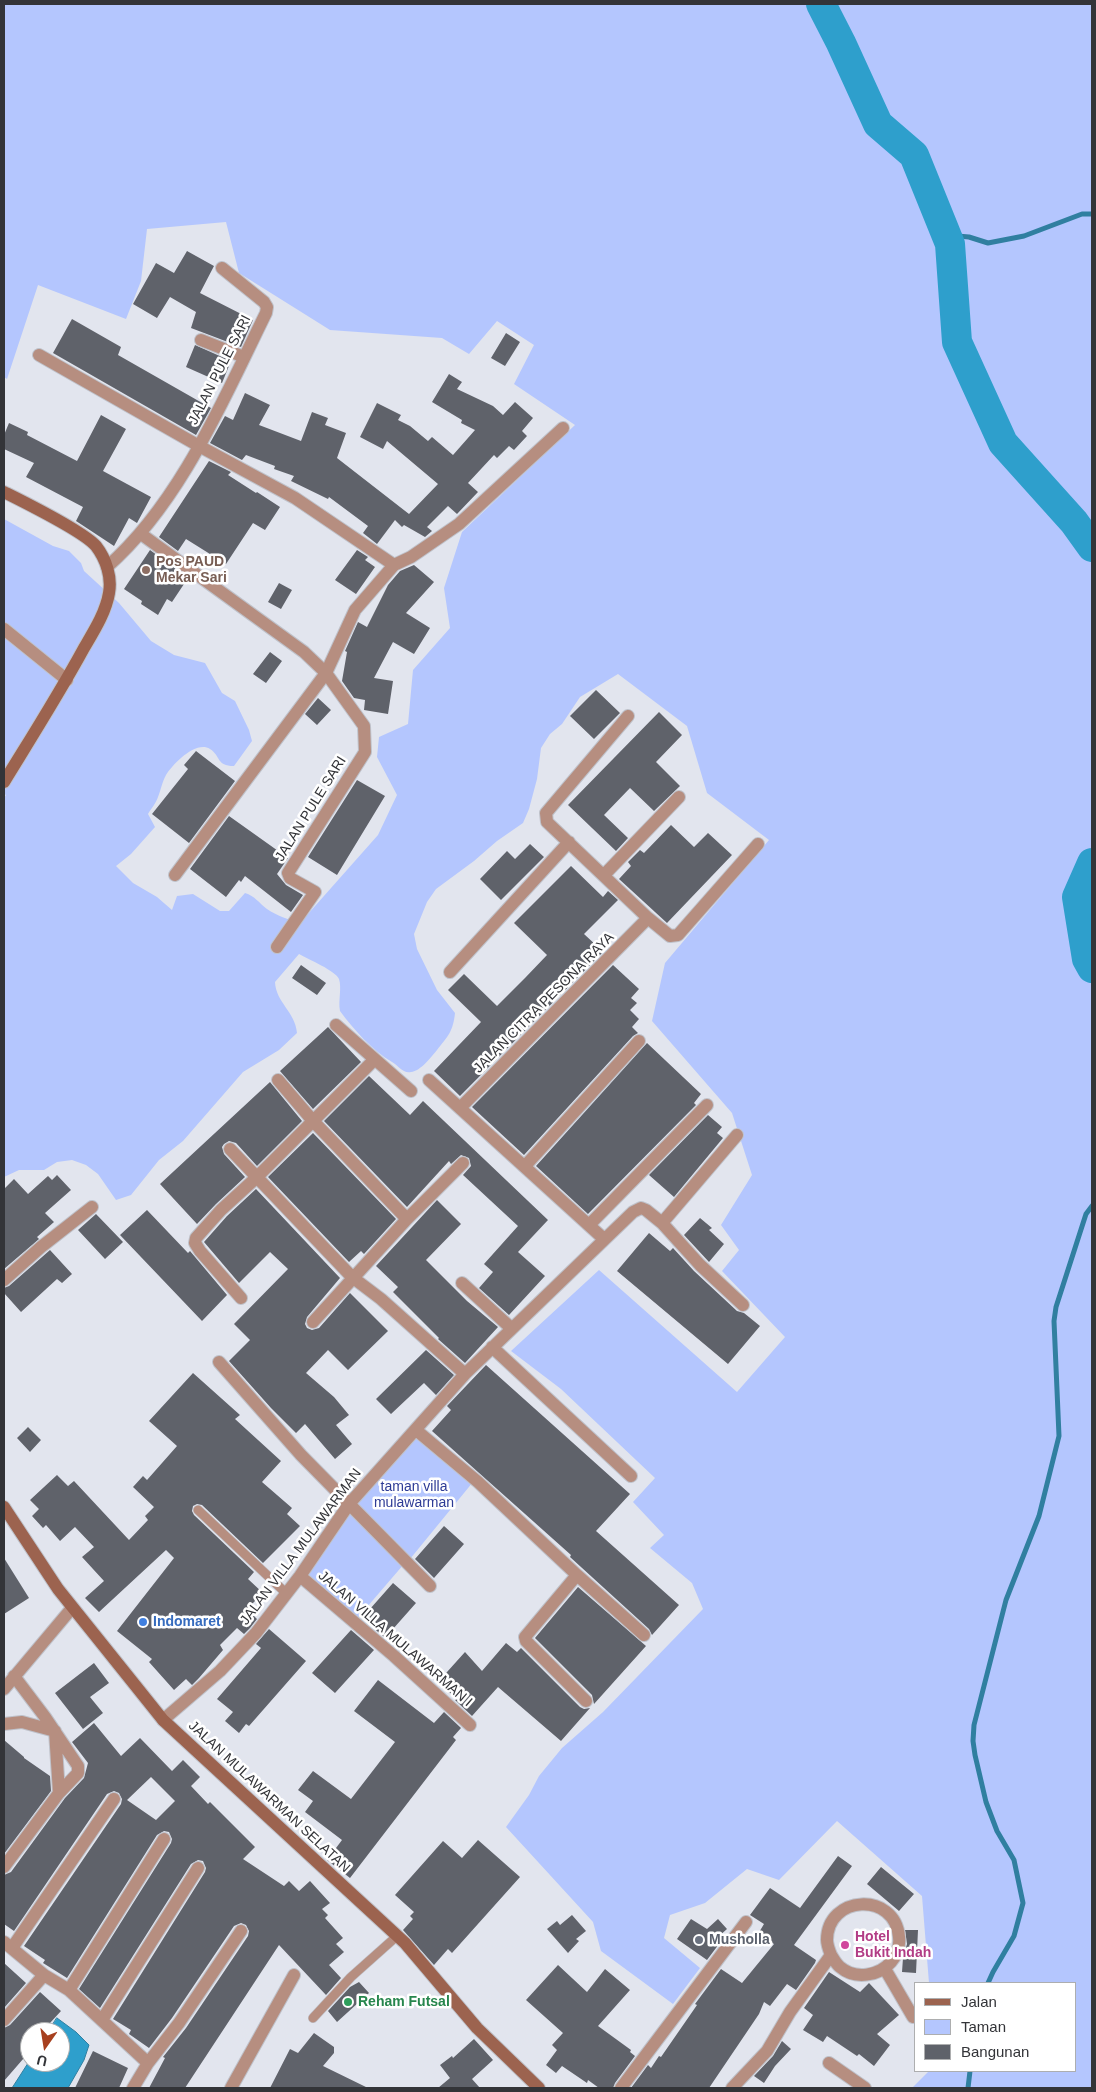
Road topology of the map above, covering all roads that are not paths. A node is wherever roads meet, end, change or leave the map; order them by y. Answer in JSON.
{"nodes":[{"id":1,"x":222,"y":268,"type":"dead end"},
{"id":2,"x":201,"y":340,"type":"dead end"},
{"id":3,"x":39,"y":355,"type":"dead end"},
{"id":4,"x":244,"y":357,"type":"junction"},
{"id":5,"x":563,"y":428,"type":"dead end"},
{"id":6,"x":199,"y":446,"type":"junction"},
{"id":7,"x":4,"y":492,"type":"edge"},
{"id":8,"x":141,"y":534,"type":"junction"},
{"id":9,"x":394,"y":565,"type":"junction"},
{"id":10,"x":107,"y":566,"type":"junction"},
{"id":11,"x":4,"y":629,"type":"edge"},
{"id":12,"x":326,"y":672,"type":"junction"},
{"id":13,"x":67,"y":680,"type":"junction"},
{"id":14,"x":628,"y":716,"type":"dead end"},
{"id":15,"x":4,"y":782,"type":"edge"},
{"id":16,"x":679,"y":797,"type":"dead end"},
{"id":17,"x":569,"y":842,"type":"junction"},
{"id":18,"x":758,"y":844,"type":"dead end"},
{"id":19,"x":175,"y":875,"type":"dead end"},
{"id":20,"x":604,"y":875,"type":"junction"},
{"id":21,"x":648,"y":918,"type":"junction"},
{"id":22,"x":277,"y":947,"type":"dead end"},
{"id":23,"x":450,"y":972,"type":"dead end"},
{"id":24,"x":336,"y":1025,"type":"dead end"},
{"id":25,"x":639,"y":1042,"type":"dead end"},
{"id":26,"x":374,"y":1060,"type":"junction"},
{"id":27,"x":278,"y":1080,"type":"dead end"},
{"id":28,"x":428,"y":1080,"type":"dead end"},
{"id":29,"x":411,"y":1091,"type":"dead end"},
{"id":30,"x":707,"y":1104,"type":"dead end"},
{"id":31,"x":460,"y":1108,"type":"junction"},
{"id":32,"x":313,"y":1121,"type":"junction"},
{"id":33,"x":737,"y":1135,"type":"dead end"},
{"id":34,"x":230,"y":1149,"type":"dead end"},
{"id":35,"x":463,"y":1164,"type":"dead end"},
{"id":36,"x":525,"y":1166,"type":"junction"},
{"id":37,"x":256,"y":1178,"type":"junction"},
{"id":38,"x":92,"y":1208,"type":"dead end"},
{"id":39,"x":407,"y":1219,"type":"junction"},
{"id":40,"x":662,"y":1223,"type":"junction"},
{"id":41,"x":590,"y":1225,"type":"junction"},
{"id":42,"x":604,"y":1239,"type":"junction"},
{"id":43,"x":352,"y":1277,"type":"junction"},
{"id":44,"x":4,"y":1280,"type":"edge"},
{"id":45,"x":462,"y":1283,"type":"dead end"},
{"id":46,"x":241,"y":1298,"type":"dead end"},
{"id":47,"x":743,"y":1305,"type":"dead end"},
{"id":48,"x":313,"y":1322,"type":"dead end"},
{"id":49,"x":511,"y":1328,"type":"junction"},
{"id":50,"x":492,"y":1347,"type":"junction"},
{"id":51,"x":219,"y":1362,"type":"dead end"},
{"id":52,"x":465,"y":1374,"type":"junction"},
{"id":53,"x":416,"y":1430,"type":"junction"},
{"id":54,"x":631,"y":1476,"type":"dead end"},
{"id":55,"x":349,"y":1504,"type":"junction"},
{"id":56,"x":4,"y":1507,"type":"edge"},
{"id":57,"x":198,"y":1510,"type":"dead end"},
{"id":58,"x":577,"y":1575,"type":"junction"},
{"id":59,"x":300,"y":1576,"type":"junction"},
{"id":60,"x":430,"y":1586,"type":"dead end"},
{"id":61,"x":287,"y":1594,"type":"junction"},
{"id":62,"x":72,"y":1608,"type":"junction"},
{"id":63,"x":644,"y":1635,"type":"dead end"},
{"id":64,"x":14,"y":1676,"type":"junction"},
{"id":65,"x":4,"y":1689,"type":"edge"},
{"id":66,"x":586,"y":1701,"type":"dead end"},
{"id":67,"x":163,"y":1720,"type":"junction"},
{"id":68,"x":4,"y":1724,"type":"edge"},
{"id":69,"x":470,"y":1725,"type":"dead end"},
{"id":70,"x":55,"y":1731,"type":"junction"},
{"id":71,"x":59,"y":1793,"type":"junction"},
{"id":72,"x":114,"y":1799,"type":"dead end"},
{"id":73,"x":164,"y":1838,"type":"dead end"},
{"id":74,"x":4,"y":1867,"type":"edge"},
{"id":75,"x":198,"y":1868,"type":"dead end"},
{"id":76,"x":746,"y":1922,"type":"dead end"},
{"id":77,"x":241,"y":1931,"type":"dead end"},
{"id":78,"x":397,"y":1936,"type":"junction"},
{"id":79,"x":8,"y":1945,"type":"edge"},
{"id":80,"x":830,"y":1955,"type":"junction"},
{"id":81,"x":885,"y":1969,"type":"junction"},
{"id":82,"x":44,"y":1975,"type":"junction"},
{"id":83,"x":294,"y":1975,"type":"dead end"},
{"id":84,"x":69,"y":1990,"type":"junction"},
{"id":85,"x":913,"y":2017,"type":"dead end"},
{"id":86,"x":313,"y":2018,"type":"dead end"},
{"id":87,"x":4,"y":2020,"type":"edge"},
{"id":88,"x":102,"y":2020,"type":"junction"},
{"id":89,"x":148,"y":2063,"type":"junction"},
{"id":90,"x":829,"y":2063,"type":"dead end"},
{"id":91,"x":133,"y":2088,"type":"edge"},
{"id":92,"x":231,"y":2088,"type":"edge"},
{"id":93,"x":538,"y":2088,"type":"edge"},
{"id":94,"x":621,"y":2088,"type":"edge"},
{"id":95,"x":732,"y":2088,"type":"edge"},
{"id":96,"x":865,"y":2088,"type":"edge"}],
"edges":[{"from":1,"to":4,"type":"street","name":"JALAN PULE SARI"},
{"from":2,"to":4,"type":"street"},
{"from":3,"to":6,"type":"street","name":"JALAN PULE SARI"},
{"from":4,"to":6,"type":"street","name":"JALAN PULE SARI"},
{"from":5,"to":9,"type":"street"},
{"from":6,"to":8,"type":"street","name":"JALAN PULE SARI"},
{"from":6,"to":9,"type":"street","name":"JALAN PULE SARI"},
{"from":7,"to":10,"type":"street"},
{"from":8,"to":10,"type":"street","name":"JALAN PULE SARI"},
{"from":8,"to":12,"type":"street","name":"JALAN PULE SARI"},
{"from":9,"to":12,"type":"street"},
{"from":10,"to":13,"type":"street"},
{"from":11,"to":13,"type":"street"},
{"from":12,"to":19,"type":"street"},
{"from":12,"to":22,"type":"street","name":"JALAN PULE SARI"},
{"from":13,"to":15,"type":"street"},
{"from":14,"to":17,"type":"street"},
{"from":16,"to":20,"type":"street"},
{"from":17,"to":20,"type":"street"},
{"from":17,"to":23,"type":"street"},
{"from":18,"to":21,"type":"street"},
{"from":20,"to":21,"type":"street"},
{"from":21,"to":31,"type":"street","name":"JALAN CITRA PESONA RAYA"},
{"from":24,"to":26,"type":"street"},
{"from":25,"to":36,"type":"street"},
{"from":26,"to":29,"type":"street"},
{"from":26,"to":32,"type":"street"},
{"from":27,"to":32,"type":"street"},
{"from":28,"to":31,"type":"street"},
{"from":30,"to":41,"type":"street"},
{"from":31,"to":36,"type":"street"},
{"from":32,"to":37,"type":"street"},
{"from":32,"to":39,"type":"street"},
{"from":33,"to":40,"type":"street"},
{"from":34,"to":37,"type":"street"},
{"from":35,"to":39,"type":"street"},
{"from":36,"to":41,"type":"street"},
{"from":37,"to":43,"type":"street"},
{"from":37,"to":46,"type":"street"},
{"from":38,"to":44,"type":"street"},
{"from":39,"to":43,"type":"street"},
{"from":40,"to":42,"type":"street","name":"JALAN VILLA MULAWARMAN"},
{"from":40,"to":47,"type":"street"},
{"from":41,"to":42,"type":"street"},
{"from":42,"to":49,"type":"street","name":"JALAN VILLA MULAWARMAN"},
{"from":43,"to":48,"type":"street"},
{"from":43,"to":52,"type":"street"},
{"from":45,"to":49,"type":"street"},
{"from":49,"to":50,"type":"street","name":"JALAN VILLA MULAWARMAN"},
{"from":50,"to":52,"type":"street","name":"JALAN VILLA MULAWARMAN"},
{"from":50,"to":54,"type":"street"},
{"from":51,"to":55,"type":"street"},
{"from":52,"to":53,"type":"street","name":"JALAN VILLA MULAWARMAN"},
{"from":53,"to":55,"type":"street","name":"JALAN VILLA MULAWARMAN"},
{"from":53,"to":58,"type":"street"},
{"from":55,"to":59,"type":"street","name":"JALAN VILLA MULAWARMAN"},
{"from":55,"to":60,"type":"street"},
{"from":56,"to":62,"type":"street","name":"JALAN MULAWARMAN SELATAN"},
{"from":57,"to":61,"type":"lane"},
{"from":58,"to":63,"type":"street"},
{"from":58,"to":66,"type":"street"},
{"from":59,"to":61,"type":"street","name":"JALAN VILLA MULAWARMAN"},
{"from":59,"to":69,"type":"street","name":"JALAN VILLA MULAWARMAN I"},
{"from":61,"to":67,"type":"street","name":"JALAN VILLA MULAWARMAN"},
{"from":62,"to":64,"type":"street"},
{"from":62,"to":67,"type":"street","name":"JALAN MULAWARMAN SELATAN"},
{"from":64,"to":65,"type":"street"},
{"from":64,"to":70,"type":"street"},
{"from":67,"to":78,"type":"street","name":"JALAN MULAWARMAN SELATAN"},
{"from":68,"to":70,"type":"street"},
{"from":70,"to":71,"type":"street"},
{"from":70,"to":71,"type":"street"},
{"from":71,"to":74,"type":"street"},
{"from":72,"to":79,"type":"street"},
{"from":73,"to":84,"type":"street"},
{"from":75,"to":88,"type":"street"},
{"from":76,"to":94,"type":"street"},
{"from":77,"to":89,"type":"street"},
{"from":78,"to":86,"type":"lane"},
{"from":78,"to":93,"type":"street","name":"JALAN MULAWARMAN SELATAN"},
{"from":79,"to":82,"type":"street"},
{"from":80,"to":81,"type":"street"},
{"from":80,"to":81,"type":"street"},
{"from":80,"to":95,"type":"street"},
{"from":81,"to":85,"type":"street"},
{"from":82,"to":84,"type":"street"},
{"from":82,"to":87,"type":"street"},
{"from":83,"to":92,"type":"street"},
{"from":84,"to":88,"type":"street"},
{"from":88,"to":89,"type":"street"},
{"from":89,"to":91,"type":"street"},
{"from":90,"to":96,"type":"street"}]}
